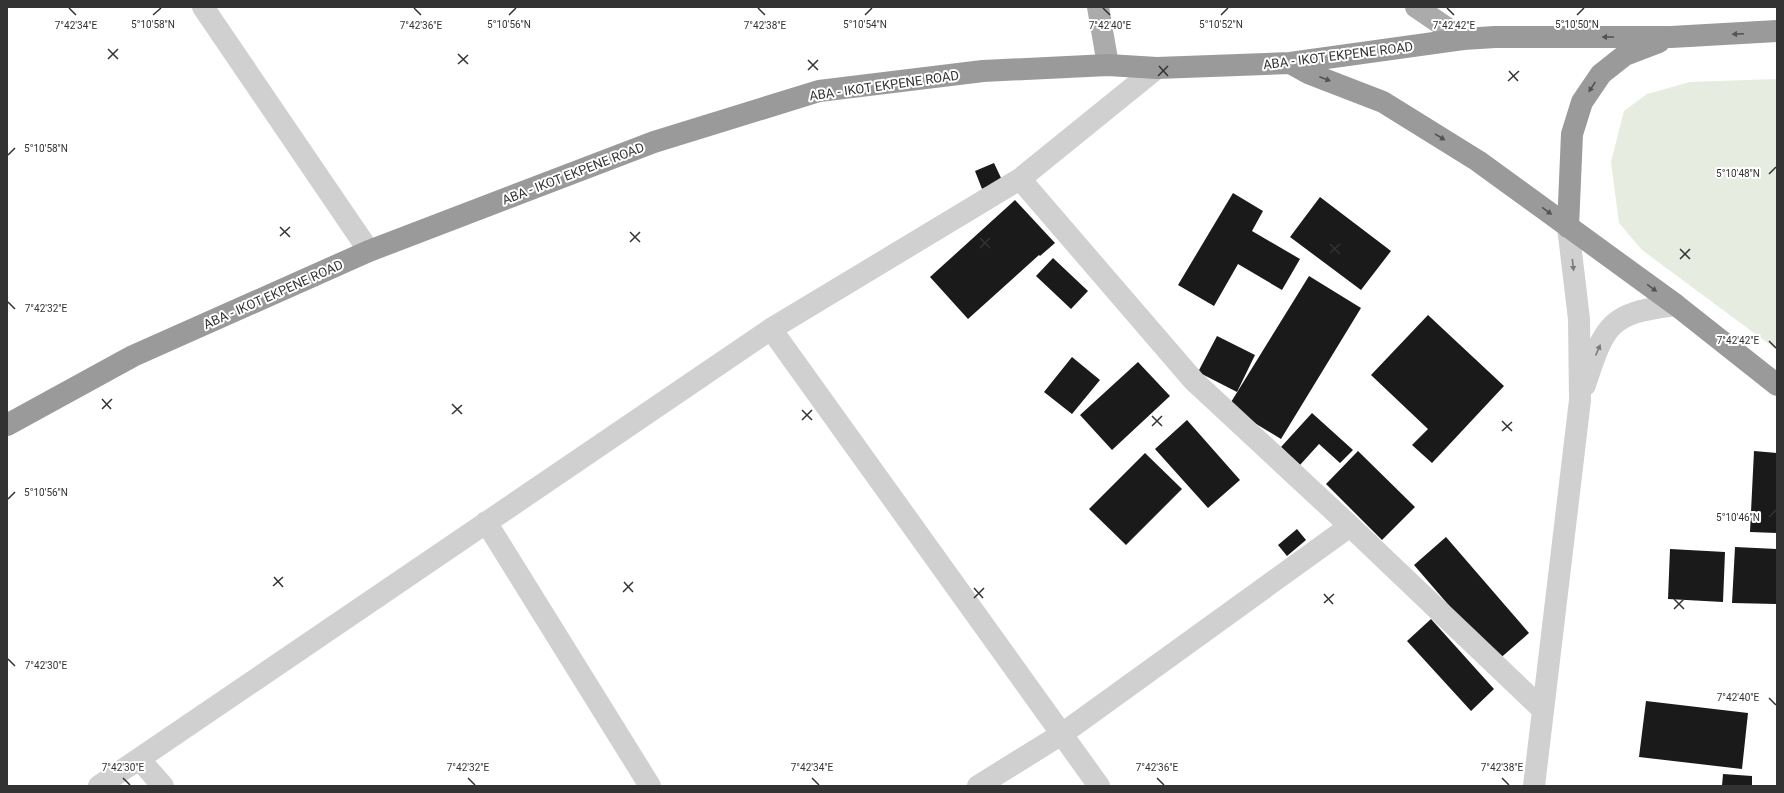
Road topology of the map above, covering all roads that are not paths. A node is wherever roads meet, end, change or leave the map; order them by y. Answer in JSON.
{"nodes":[{"id":1,"x":203,"y":7,"type":"edge"},
{"id":2,"x":1098,"y":7,"type":"edge"},
{"id":3,"x":1416,"y":7,"type":"edge"},
{"id":4,"x":1777,"y":31,"type":"edge"},
{"id":5,"x":1671,"y":37,"type":"junction"},
{"id":6,"x":1463,"y":39,"type":"junction"},
{"id":7,"x":1290,"y":63,"type":"junction"},
{"id":8,"x":1108,"y":65,"type":"junction"},
{"id":9,"x":1157,"y":68,"type":"junction"},
{"id":10,"x":1020,"y":179,"type":"junction"},
{"id":11,"x":1568,"y":227,"type":"junction"},
{"id":12,"x":369,"y":251,"type":"junction"},
{"id":13,"x":1676,"y":305,"type":"junction"},
{"id":14,"x":771,"y":329,"type":"junction"},
{"id":15,"x":1777,"y":385,"type":"edge"},
{"id":16,"x":1580,"y":400,"type":"junction"},
{"id":17,"x":7,"y":425,"type":"edge"},
{"id":18,"x":486,"y":522,"type":"junction"},
{"id":19,"x":1350,"y":526,"type":"junction"},
{"id":20,"x":1543,"y":710,"type":"junction"},
{"id":21,"x":1062,"y":734,"type":"junction"},
{"id":22,"x":138,"y":759,"type":"junction"},
{"id":23,"x":98,"y":786,"type":"edge"},
{"id":24,"x":163,"y":786,"type":"edge"},
{"id":25,"x":650,"y":786,"type":"edge"},
{"id":26,"x":978,"y":786,"type":"edge"},
{"id":27,"x":1099,"y":786,"type":"edge"},
{"id":28,"x":1534,"y":786,"type":"edge"}],
"edges":[{"from":1,"to":12,"type":"street"},
{"from":2,"to":8,"type":"main road"},
{"from":3,"to":6,"type":"main road"},
{"from":4,"to":5,"type":"highway","name":"ABA - IKOT EKPENE ROAD","one_way":true},
{"from":5,"to":6,"type":"highway","name":"ABA - IKOT EKPENE ROAD","one_way":true},
{"from":5,"to":11,"type":"highway","one_way":true},
{"from":6,"to":7,"type":"highway","name":"ABA - IKOT EKPENE ROAD"},
{"from":7,"to":9,"type":"highway","name":"ABA - IKOT EKPENE ROAD"},
{"from":7,"to":11,"type":"highway","one_way":true},
{"from":8,"to":9,"type":"highway","name":"ABA - IKOT EKPENE ROAD"},
{"from":8,"to":12,"type":"highway","name":"ABA - IKOT EKPENE ROAD"},
{"from":9,"to":10,"type":"street"},
{"from":10,"to":14,"type":"street"},
{"from":10,"to":19,"type":"street"},
{"from":11,"to":13,"type":"highway","one_way":true},
{"from":11,"to":16,"type":"street","one_way":true},
{"from":12,"to":17,"type":"highway","name":"ABA - IKOT EKPENE ROAD"},
{"from":13,"to":15,"type":"highway"},
{"from":16,"to":13,"type":"street","one_way":true},
{"from":14,"to":18,"type":"street"},
{"from":14,"to":21,"type":"street"},
{"from":16,"to":20,"type":"street"},
{"from":18,"to":22,"type":"street"},
{"from":18,"to":25,"type":"street"},
{"from":19,"to":20,"type":"street"},
{"from":19,"to":21,"type":"street"},
{"from":20,"to":28,"type":"street"},
{"from":21,"to":26,"type":"street"},
{"from":21,"to":27,"type":"street"},
{"from":22,"to":23,"type":"street"},
{"from":22,"to":24,"type":"street"}]}
